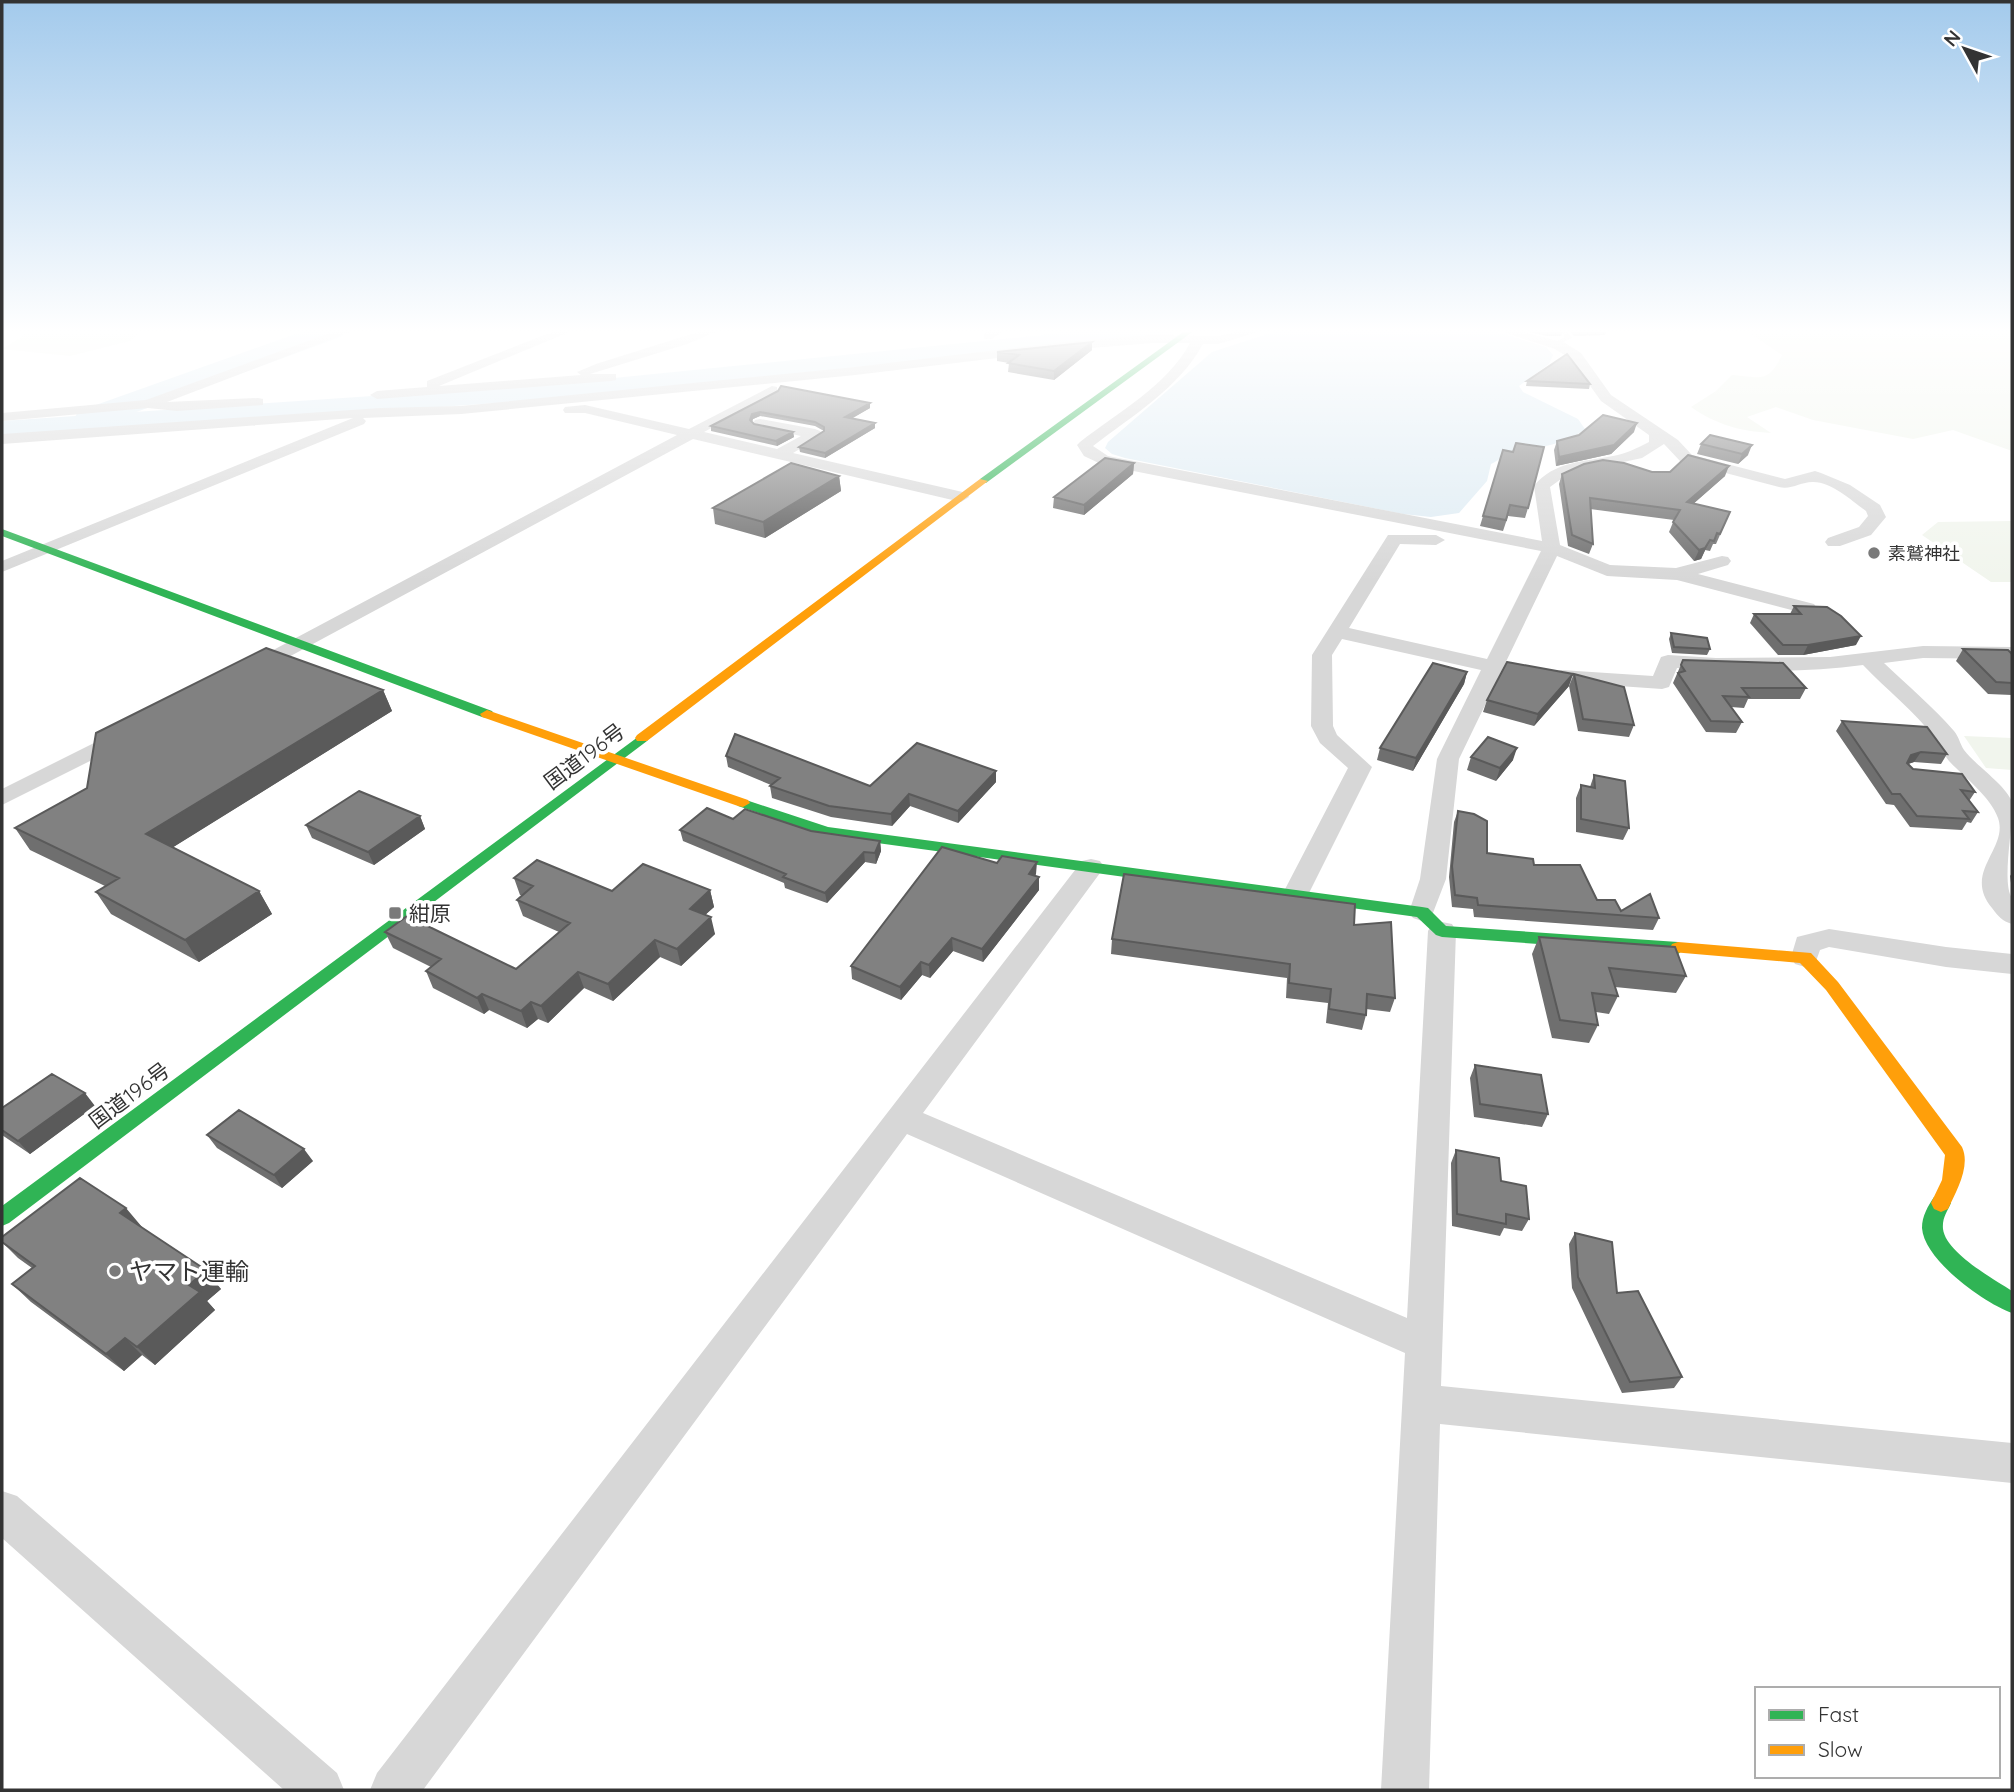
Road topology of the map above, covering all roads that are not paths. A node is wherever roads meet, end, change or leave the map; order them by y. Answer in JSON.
{"nodes":[{"id":1,"x":45,"y":414,"type":"edge"},
{"id":2,"x":357,"y":414,"type":"edge"},
{"id":3,"x":376,"y":414,"type":"edge"},
{"id":4,"x":603,"y":414,"type":"edge"},
{"id":5,"x":729,"y":414,"type":"edge"},
{"id":6,"x":1079,"y":414,"type":"edge"},
{"id":7,"x":1125,"y":414,"type":"edge"},
{"id":8,"x":1629,"y":414,"type":"edge"},
{"id":9,"x":2,"y":418,"type":"edge"},
{"id":10,"x":760,"y":423,"type":"edge"},
{"id":11,"x":1647,"y":426,"type":"junction"},
{"id":12,"x":691,"y":435,"type":"junction"},
{"id":13,"x":2,"y":439,"type":"edge"},
{"id":14,"x":779,"y":455,"type":"junction"},
{"id":15,"x":1615,"y":461,"type":"junction"},
{"id":16,"x":1643,"y":472,"type":"edge"},
{"id":17,"x":961,"y":497,"type":"junction"},
{"id":18,"x":2,"y":532,"type":"edge"},
{"id":19,"x":1494,"y":538,"type":"junction"},
{"id":20,"x":1834,"y":541,"type":"dead end"},
{"id":21,"x":1552,"y":548,"type":"junction"},
{"id":22,"x":44,"y":550,"type":"junction"},
{"id":23,"x":1722,"y":561,"type":"dead end"},
{"id":24,"x":2,"y":567,"type":"edge"},
{"id":25,"x":1675,"y":574,"type":"junction"},
{"id":26,"x":1807,"y":608,"type":"edge"},
{"id":27,"x":1335,"y":631,"type":"junction"},
{"id":28,"x":299,"y":645,"type":"junction"},
{"id":29,"x":2012,"y":653,"type":"edge"},
{"id":30,"x":1866,"y":657,"type":"junction"},
{"id":31,"x":1496,"y":665,"type":"junction"},
{"id":32,"x":1522,"y":669,"type":"edge"},
{"id":33,"x":1546,"y":673,"type":"edge"},
{"id":34,"x":237,"y":677,"type":"edge"},
{"id":35,"x":138,"y":728,"type":"edge"},
{"id":36,"x":613,"y":760,"type":"junction"},
{"id":37,"x":1941,"y":774,"type":"edge"},
{"id":38,"x":1979,"y":776,"type":"junction"},
{"id":39,"x":2,"y":798,"type":"edge"},
{"id":40,"x":1091,"y":867,"type":"junction"},
{"id":41,"x":1295,"y":895,"type":"junction"},
{"id":42,"x":2012,"y":915,"type":"edge"},
{"id":43,"x":1432,"y":921,"type":"junction"},
{"id":44,"x":1805,"y":957,"type":"junction"},
{"id":45,"x":2012,"y":964,"type":"edge"},
{"id":46,"x":902,"y":1118,"type":"junction"},
{"id":47,"x":2,"y":1217,"type":"edge"},
{"id":48,"x":2012,"y":1303,"type":"edge"},
{"id":49,"x":1424,"y":1343,"type":"junction"},
{"id":50,"x":1422,"y":1403,"type":"junction"},
{"id":51,"x":2012,"y":1462,"type":"edge"},
{"id":52,"x":2,"y":1511,"type":"edge"},
{"id":53,"x":320,"y":1790,"type":"edge"},
{"id":54,"x":394,"y":1790,"type":"edge"},
{"id":55,"x":1405,"y":1790,"type":"edge"}],
"edges":[{"from":1,"to":9,"type":"street"},
{"from":2,"to":13,"type":"street"},
{"from":3,"to":22,"type":"street"},
{"from":4,"to":12,"type":"street"},
{"from":5,"to":12,"type":"street"},
{"from":6,"to":17,"type":"main road","name":"国道196号"},
{"from":7,"to":19,"type":"street"},
{"from":8,"to":11,"type":"street"},
{"from":10,"to":14,"type":"street"},
{"from":11,"to":15,"type":"street"},
{"from":11,"to":20,"type":"street"},
{"from":12,"to":14,"type":"street"},
{"from":12,"to":28,"type":"street"},
{"from":14,"to":17,"type":"street"},
{"from":15,"to":16,"type":"street"},
{"from":15,"to":21,"type":"street"},
{"from":17,"to":36,"type":"main road","name":"国道196号"},
{"from":18,"to":22,"type":"main road"},
{"from":19,"to":21,"type":"street"},
{"from":19,"to":27,"type":"street"},
{"from":21,"to":25,"type":"street"},
{"from":21,"to":31,"type":"street"},
{"from":22,"to":24,"type":"street"},
{"from":22,"to":28,"type":"main road"},
{"from":23,"to":25,"type":"street"},
{"from":25,"to":26,"type":"street"},
{"from":27,"to":31,"type":"street"},
{"from":27,"to":41,"type":"street"},
{"from":28,"to":34,"type":"street"},
{"from":28,"to":36,"type":"main road"},
{"from":29,"to":30,"type":"street"},
{"from":30,"to":33,"type":"street"},
{"from":30,"to":38,"type":"street"},
{"from":31,"to":32,"type":"street"},
{"from":31,"to":43,"type":"street"},
{"from":35,"to":39,"type":"street"},
{"from":36,"to":40,"type":"main road"},
{"from":36,"to":47,"type":"main road","name":"国道196号"},
{"from":37,"to":38,"type":"street"},
{"from":38,"to":42,"type":"street"},
{"from":40,"to":41,"type":"main road"},
{"from":40,"to":46,"type":"street"},
{"from":41,"to":43,"type":"main road"},
{"from":43,"to":44,"type":"main road"},
{"from":43,"to":49,"type":"street"},
{"from":44,"to":45,"type":"street"},
{"from":44,"to":48,"type":"main road"},
{"from":46,"to":49,"type":"street"},
{"from":46,"to":54,"type":"street"},
{"from":49,"to":50,"type":"street"},
{"from":50,"to":51,"type":"street"},
{"from":50,"to":55,"type":"street"},
{"from":52,"to":53,"type":"street"}]}
